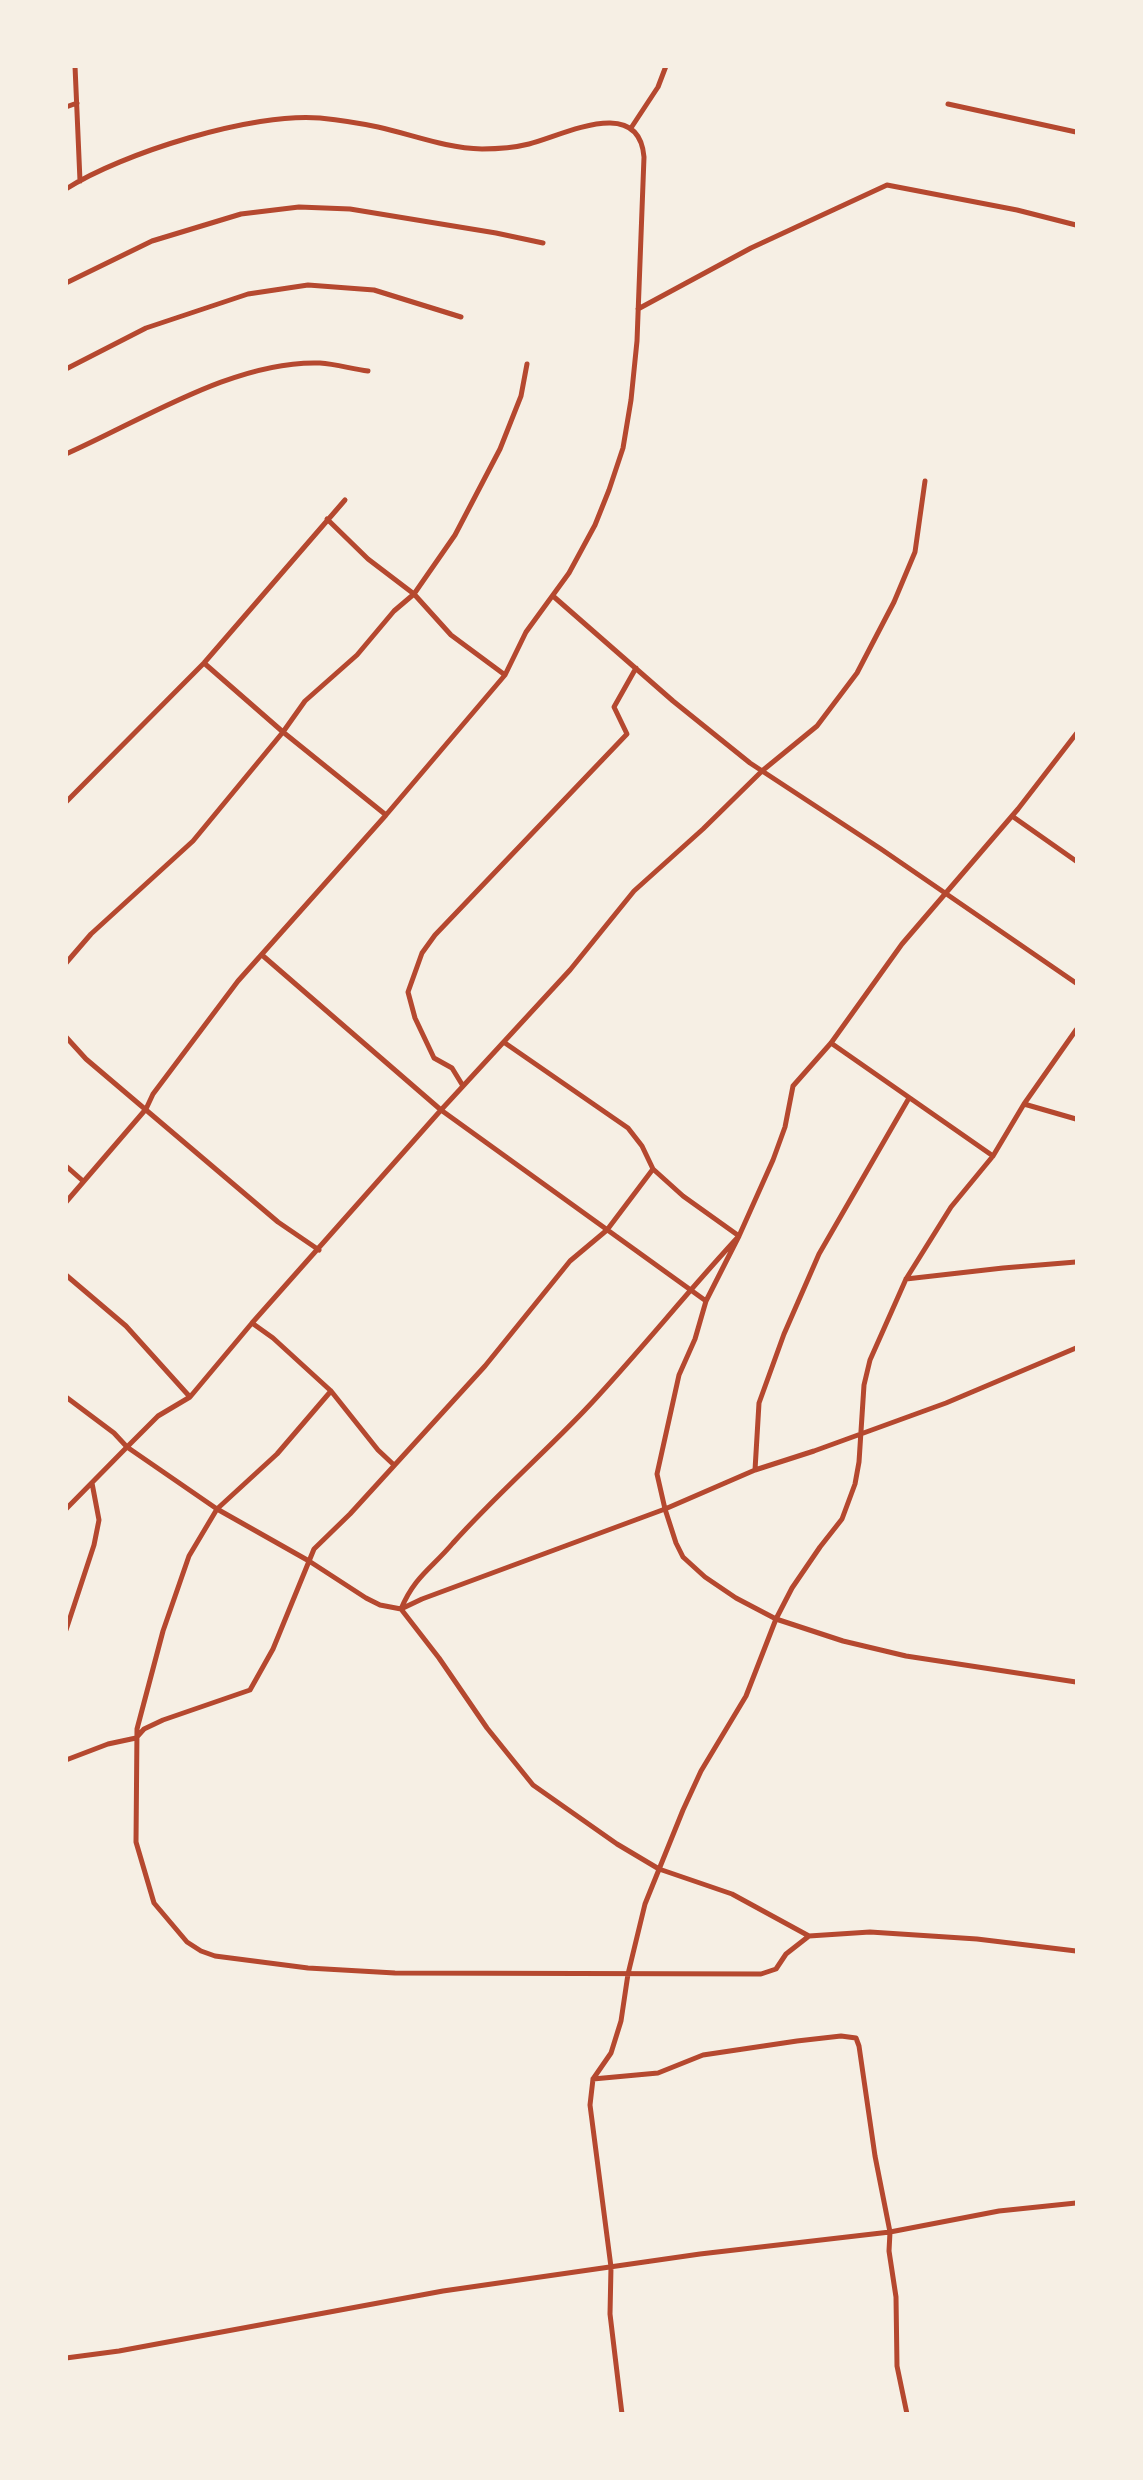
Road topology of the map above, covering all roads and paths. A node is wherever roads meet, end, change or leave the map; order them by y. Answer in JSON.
{"nodes":[{"id":1,"x":75,"y":66,"type":"edge"},
{"id":2,"x":666,"y":66,"type":"edge"},
{"id":3,"x":77,"y":103,"type":"junction"},
{"id":4,"x":948,"y":104,"type":"dead end"},
{"id":5,"x":66,"y":107,"type":"edge"},
{"id":6,"x":631,"y":128,"type":"junction"},
{"id":7,"x":1076,"y":132,"type":"edge"},
{"id":8,"x":80,"y":181,"type":"junction"},
{"id":9,"x":66,"y":189,"type":"edge"},
{"id":10,"x":1076,"y":225,"type":"edge"},
{"id":11,"x":543,"y":243,"type":"dead end"},
{"id":12,"x":66,"y":283,"type":"edge"},
{"id":13,"x":638,"y":309,"type":"junction"},
{"id":14,"x":461,"y":317,"type":"dead end"},
{"id":15,"x":527,"y":363,"type":"dead end"},
{"id":16,"x":66,"y":369,"type":"edge"},
{"id":17,"x":368,"y":371,"type":"dead end"},
{"id":18,"x":66,"y":454,"type":"edge"},
{"id":19,"x":925,"y":481,"type":"dead end"},
{"id":20,"x":345,"y":500,"type":"dead end"},
{"id":21,"x":327,"y":519,"type":"junction"},
{"id":22,"x":414,"y":594,"type":"junction"},
{"id":23,"x":553,"y":596,"type":"junction"},
{"id":24,"x":204,"y":663,"type":"junction"},
{"id":25,"x":636,"y":668,"type":"junction"},
{"id":26,"x":505,"y":675,"type":"junction"},
{"id":27,"x":283,"y":732,"type":"junction"},
{"id":28,"x":1076,"y":734,"type":"edge"},
{"id":29,"x":762,"y":771,"type":"junction"},
{"id":30,"x":66,"y":802,"type":"edge"},
{"id":31,"x":386,"y":815,"type":"junction"},
{"id":32,"x":1012,"y":817,"type":"junction"},
{"id":33,"x":1076,"y":861,"type":"edge"},
{"id":34,"x":944,"y":892,"type":"junction"},
{"id":35,"x":262,"y":955,"type":"junction"},
{"id":36,"x":66,"y":963,"type":"edge"},
{"id":37,"x":1076,"y":983,"type":"edge"},
{"id":38,"x":1076,"y":1030,"type":"edge"},
{"id":39,"x":66,"y":1037,"type":"edge"},
{"id":40,"x":505,"y":1043,"type":"junction"},
{"id":41,"x":831,"y":1043,"type":"junction"},
{"id":42,"x":463,"y":1086,"type":"junction"},
{"id":43,"x":909,"y":1098,"type":"junction"},
{"id":44,"x":1024,"y":1104,"type":"junction"},
{"id":45,"x":146,"y":1109,"type":"junction"},
{"id":46,"x":441,"y":1110,"type":"junction"},
{"id":47,"x":1076,"y":1119,"type":"edge"},
{"id":48,"x":993,"y":1156,"type":"junction"},
{"id":49,"x":66,"y":1166,"type":"edge"},
{"id":50,"x":653,"y":1169,"type":"junction"},
{"id":51,"x":83,"y":1181,"type":"junction"},
{"id":52,"x":66,"y":1202,"type":"edge"},
{"id":53,"x":607,"y":1230,"type":"junction"},
{"id":54,"x":740,"y":1236,"type":"junction"},
{"id":55,"x":319,"y":1250,"type":"junction"},
{"id":56,"x":1076,"y":1262,"type":"edge"},
{"id":57,"x":66,"y":1275,"type":"edge"},
{"id":58,"x":906,"y":1279,"type":"junction"},
{"id":59,"x":692,"y":1290,"type":"junction"},
{"id":60,"x":706,"y":1301,"type":"junction"},
{"id":61,"x":252,"y":1323,"type":"junction"},
{"id":62,"x":1076,"y":1349,"type":"edge"},
{"id":63,"x":331,"y":1391,"type":"junction"},
{"id":64,"x":190,"y":1397,"type":"junction"},
{"id":65,"x":66,"y":1398,"type":"edge"},
{"id":66,"x":862,"y":1433,"type":"junction"},
{"id":67,"x":127,"y":1447,"type":"junction"},
{"id":68,"x":394,"y":1465,"type":"junction"},
{"id":69,"x":755,"y":1470,"type":"junction"},
{"id":70,"x":92,"y":1483,"type":"junction"},
{"id":71,"x":66,"y":1508,"type":"edge"},
{"id":72,"x":217,"y":1509,"type":"junction"},
{"id":73,"x":665,"y":1509,"type":"junction"},
{"id":74,"x":309,"y":1561,"type":"junction"},
{"id":75,"x":401,"y":1609,"type":"junction"},
{"id":76,"x":776,"y":1619,"type":"junction"},
{"id":77,"x":66,"y":1630,"type":"edge"},
{"id":78,"x":1076,"y":1682,"type":"edge"},
{"id":79,"x":136,"y":1738,"type":"junction"},
{"id":80,"x":66,"y":1760,"type":"edge"},
{"id":81,"x":659,"y":1869,"type":"junction"},
{"id":82,"x":809,"y":1936,"type":"junction"},
{"id":83,"x":1076,"y":1951,"type":"edge"},
{"id":84,"x":628,"y":1974,"type":"junction"},
{"id":85,"x":593,"y":2079,"type":"junction"},
{"id":86,"x":1076,"y":2203,"type":"edge"},
{"id":87,"x":890,"y":2232,"type":"junction"},
{"id":88,"x":611,"y":2267,"type":"junction"},
{"id":89,"x":66,"y":2358,"type":"edge"},
{"id":90,"x":622,"y":2413,"type":"edge"},
{"id":91,"x":907,"y":2413,"type":"edge"}],
"edges":[{"from":1,"to":3,"type":"street"},
{"from":2,"to":6,"type":"street"},
{"from":3,"to":5,"type":"street"},
{"from":3,"to":8,"type":"street"},
{"from":4,"to":7,"type":"street"},
{"from":6,"to":8,"type":"street"},
{"from":6,"to":13,"type":"street"},
{"from":8,"to":9,"type":"street"},
{"from":10,"to":13,"type":"street"},
{"from":11,"to":12,"type":"street"},
{"from":13,"to":23,"type":"street"},
{"from":14,"to":16,"type":"street"},
{"from":15,"to":22,"type":"street"},
{"from":17,"to":18,"type":"street"},
{"from":19,"to":29,"type":"street"},
{"from":20,"to":21,"type":"street"},
{"from":21,"to":22,"type":"street"},
{"from":21,"to":24,"type":"street"},
{"from":22,"to":26,"type":"street"},
{"from":22,"to":27,"type":"street"},
{"from":23,"to":25,"type":"street"},
{"from":23,"to":26,"type":"street"},
{"from":24,"to":27,"type":"street"},
{"from":24,"to":30,"type":"street"},
{"from":25,"to":29,"type":"street"},
{"from":25,"to":42,"type":"street"},
{"from":26,"to":31,"type":"street"},
{"from":27,"to":31,"type":"street"},
{"from":27,"to":36,"type":"street"},
{"from":28,"to":32,"type":"street"},
{"from":29,"to":34,"type":"street"},
{"from":29,"to":40,"type":"street"},
{"from":31,"to":35,"type":"street"},
{"from":32,"to":33,"type":"street"},
{"from":32,"to":34,"type":"street"},
{"from":34,"to":37,"type":"street"},
{"from":34,"to":41,"type":"street"},
{"from":35,"to":45,"type":"street"},
{"from":35,"to":46,"type":"street"},
{"from":38,"to":44,"type":"street"},
{"from":39,"to":45,"type":"street"},
{"from":40,"to":42,"type":"street"},
{"from":40,"to":50,"type":"street"},
{"from":41,"to":43,"type":"street"},
{"from":41,"to":54,"type":"street"},
{"from":42,"to":46,"type":"street"},
{"from":43,"to":48,"type":"street"},
{"from":43,"to":69,"type":"street"},
{"from":44,"to":47,"type":"street"},
{"from":44,"to":48,"type":"street"},
{"from":45,"to":51,"type":"street"},
{"from":45,"to":55,"type":"street"},
{"from":46,"to":53,"type":"street"},
{"from":46,"to":55,"type":"street"},
{"from":48,"to":58,"type":"street"},
{"from":49,"to":51,"type":"street"},
{"from":50,"to":53,"type":"street"},
{"from":50,"to":54,"type":"street"},
{"from":51,"to":52,"type":"street"},
{"from":53,"to":59,"type":"street"},
{"from":53,"to":68,"type":"street"},
{"from":54,"to":59,"type":"street"},
{"from":54,"to":60,"type":"street"},
{"from":55,"to":61,"type":"street"},
{"from":56,"to":58,"type":"street"},
{"from":57,"to":64,"type":"street"},
{"from":58,"to":66,"type":"street"},
{"from":59,"to":60,"type":"street"},
{"from":59,"to":75,"type":"street"},
{"from":60,"to":73,"type":"street"},
{"from":61,"to":63,"type":"street"},
{"from":61,"to":64,"type":"street"},
{"from":62,"to":66,"type":"street"},
{"from":63,"to":68,"type":"street"},
{"from":63,"to":72,"type":"street"},
{"from":64,"to":67,"type":"street"},
{"from":65,"to":67,"type":"street"},
{"from":66,"to":69,"type":"street"},
{"from":66,"to":76,"type":"street"},
{"from":67,"to":70,"type":"street"},
{"from":67,"to":72,"type":"street"},
{"from":68,"to":74,"type":"street"},
{"from":69,"to":73,"type":"street"},
{"from":70,"to":71,"type":"street"},
{"from":70,"to":77,"type":"street"},
{"from":72,"to":74,"type":"street"},
{"from":72,"to":79,"type":"street"},
{"from":73,"to":75,"type":"street"},
{"from":73,"to":76,"type":"street"},
{"from":74,"to":75,"type":"street"},
{"from":74,"to":79,"type":"street"},
{"from":75,"to":81,"type":"street"},
{"from":76,"to":78,"type":"street"},
{"from":76,"to":81,"type":"street"},
{"from":79,"to":80,"type":"street"},
{"from":79,"to":84,"type":"street"},
{"from":81,"to":82,"type":"street"},
{"from":81,"to":84,"type":"street"},
{"from":82,"to":83,"type":"street"},
{"from":82,"to":84,"type":"street"},
{"from":84,"to":85,"type":"street"},
{"from":85,"to":87,"type":"street"},
{"from":85,"to":88,"type":"street"},
{"from":86,"to":87,"type":"street"},
{"from":87,"to":88,"type":"street"},
{"from":87,"to":91,"type":"street"},
{"from":88,"to":89,"type":"street"},
{"from":88,"to":90,"type":"street"}]}
